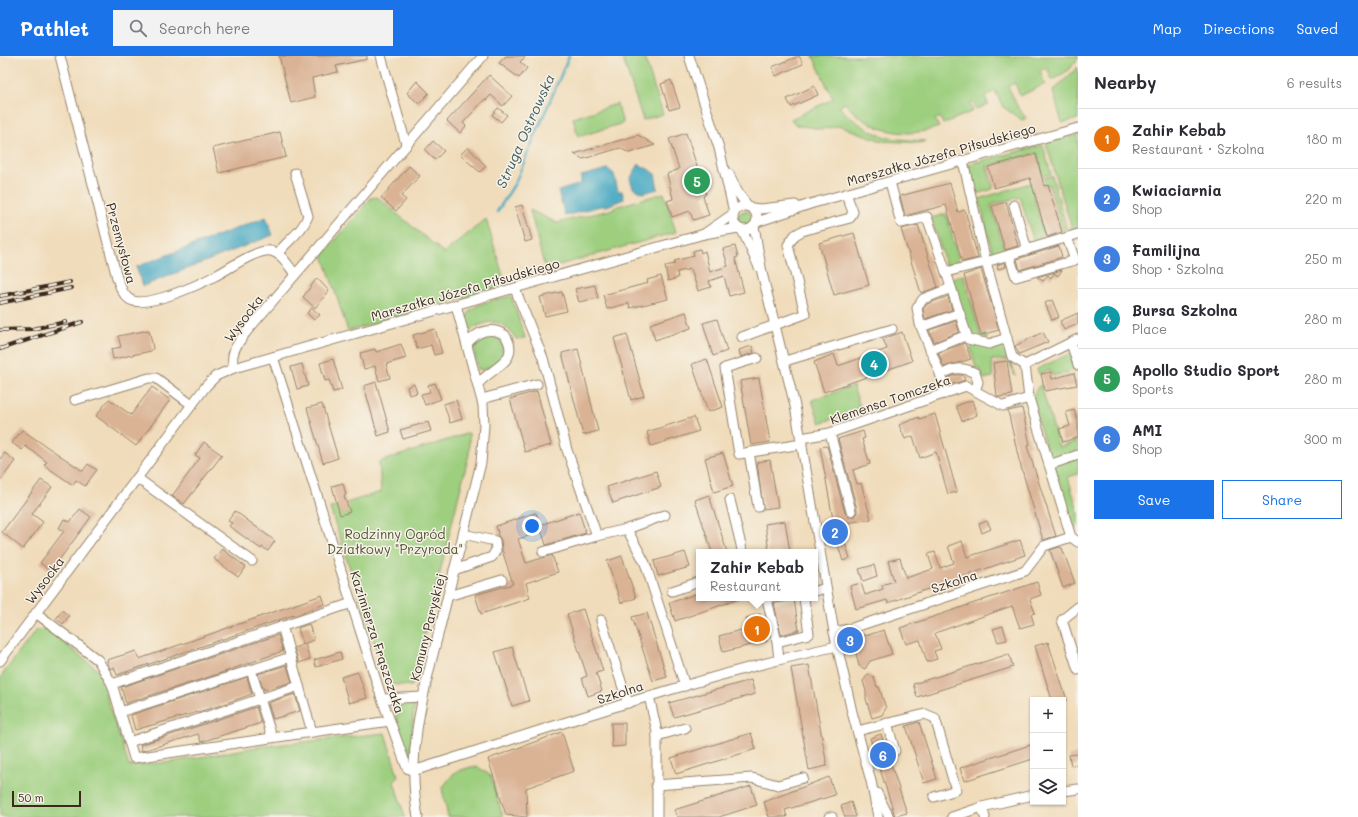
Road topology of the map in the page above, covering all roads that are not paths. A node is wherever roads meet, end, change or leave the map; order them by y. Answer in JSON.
{"nodes":[{"id":1,"x":60,"y":56,"type":"edge"},
{"id":2,"x":381,"y":56,"type":"edge"},
{"id":3,"x":689,"y":56,"type":"edge"},
{"id":4,"x":480,"y":57,"type":"edge"},
{"id":5,"x":1078,"y":128,"type":"edge"},
{"id":6,"x":406,"y":144,"type":"junction"},
{"id":7,"x":722,"y":159,"type":"junction"},
{"id":8,"x":963,"y":161,"type":"junction"},
{"id":9,"x":295,"y":173,"type":"dead end"},
{"id":10,"x":890,"y":182,"type":"junction"},
{"id":11,"x":846,"y":194,"type":"junction"},
{"id":12,"x":810,"y":204,"type":"junction"},
{"id":13,"x":1014,"y":205,"type":"dead end"},
{"id":14,"x":750,"y":207,"type":"junction"},
{"id":15,"x":734,"y":213,"type":"junction"},
{"id":16,"x":755,"y":224,"type":"junction"},
{"id":17,"x":740,"y":229,"type":"junction"},
{"id":18,"x":704,"y":234,"type":"junction"},
{"id":19,"x":1078,"y":234,"type":"edge"},
{"id":20,"x":1067,"y":238,"type":"junction"},
{"id":21,"x":1027,"y":250,"type":"junction"},
{"id":22,"x":278,"y":253,"type":"junction"},
{"id":23,"x":1010,"y":255,"type":"junction"},
{"id":24,"x":986,"y":262,"type":"junction"},
{"id":25,"x":946,"y":272,"type":"junction"},
{"id":26,"x":295,"y":274,"type":"junction"},
{"id":27,"x":762,"y":274,"type":"junction"},
{"id":28,"x":951,"y":288,"type":"junction"},
{"id":29,"x":515,"y":289,"type":"junction"},
{"id":30,"x":456,"y":305,"type":"junction"},
{"id":31,"x":960,"y":313,"type":"junction"},
{"id":32,"x":776,"y":326,"type":"junction"},
{"id":33,"x":921,"y":327,"type":"junction"},
{"id":34,"x":892,"y":329,"type":"dead end"},
{"id":35,"x":967,"y":335,"type":"junction"},
{"id":36,"x":742,"y":337,"type":"dead end"},
{"id":37,"x":1007,"y":338,"type":"junction"},
{"id":38,"x":1075,"y":341,"type":"edge"},
{"id":39,"x":467,"y":344,"type":"junction"},
{"id":40,"x":930,"y":350,"type":"junction"},
{"id":41,"x":274,"y":357,"type":"junction"},
{"id":42,"x":757,"y":358,"type":"dead end"},
{"id":43,"x":785,"y":360,"type":"junction"},
{"id":44,"x":1025,"y":365,"type":"junction"},
{"id":45,"x":1078,"y":365,"type":"edge"},
{"id":46,"x":234,"y":368,"type":"junction"},
{"id":47,"x":940,"y":376,"type":"junction"},
{"id":48,"x":478,"y":384,"type":"junction"},
{"id":49,"x":537,"y":384,"type":"dead end"},
{"id":50,"x":975,"y":391,"type":"junction"},
{"id":51,"x":945,"y":394,"type":"junction"},
{"id":52,"x":1029,"y":398,"type":"junction"},
{"id":53,"x":482,"y":399,"type":"junction"},
{"id":54,"x":75,"y":400,"type":"dead end"},
{"id":55,"x":192,"y":405,"type":"junction"},
{"id":56,"x":830,"y":433,"type":"junction"},
{"id":57,"x":802,"y":441,"type":"junction"},
{"id":58,"x":749,"y":452,"type":"junction"},
{"id":59,"x":1078,"y":455,"type":"edge"},
{"id":60,"x":1049,"y":465,"type":"junction"},
{"id":61,"x":136,"y":478,"type":"junction"},
{"id":62,"x":730,"y":500,"type":"dead end"},
{"id":63,"x":758,"y":507,"type":"dead end"},
{"id":64,"x":851,"y":511,"type":"dead end"},
{"id":65,"x":665,"y":515,"type":"dead end"},
{"id":66,"x":627,"y":529,"type":"junction"},
{"id":67,"x":463,"y":534,"type":"junction"},
{"id":68,"x":597,"y":536,"type":"junction"},
{"id":69,"x":1074,"y":540,"type":"edge"},
{"id":70,"x":741,"y":549,"type":"edge"},
{"id":71,"x":543,"y":552,"type":"dead end"},
{"id":72,"x":252,"y":562,"type":"dead end"},
{"id":73,"x":454,"y":570,"type":"junction"},
{"id":74,"x":502,"y":580,"type":"dead end"},
{"id":75,"x":696,"y":583,"type":"edge"},
{"id":76,"x":826,"y":588,"type":"junction"},
{"id":77,"x":818,"y":589,"type":"edge"},
{"id":78,"x":672,"y":591,"type":"dead end"},
{"id":79,"x":448,"y":596,"type":"junction"},
{"id":80,"x":769,"y":601,"type":"edge"},
{"id":81,"x":804,"y":601,"type":"edge"},
{"id":82,"x":352,"y":603,"type":"junction"},
{"id":83,"x":1078,"y":607,"type":"edge"},
{"id":84,"x":36,"y":612,"type":"junction"},
{"id":85,"x":601,"y":620,"type":"dead end"},
{"id":86,"x":282,"y":626,"type":"junction"},
{"id":87,"x":834,"y":632,"type":"junction"},
{"id":88,"x":777,"y":642,"type":"junction"},
{"id":89,"x":837,"y":646,"type":"junction"},
{"id":90,"x":291,"y":657,"type":"junction"},
{"id":91,"x":779,"y":659,"type":"junction"},
{"id":92,"x":0,"y":661,"type":"edge"},
{"id":93,"x":251,"y":670,"type":"junction"},
{"id":94,"x":1078,"y":670,"type":"edge"},
{"id":95,"x":112,"y":684,"type":"junction"},
{"id":96,"x":299,"y":686,"type":"junction"},
{"id":97,"x":685,"y":686,"type":"junction"},
{"id":98,"x":649,"y":696,"type":"junction"},
{"id":99,"x":423,"y":697,"type":"junction"},
{"id":100,"x":260,"y":699,"type":"junction"},
{"id":101,"x":382,"y":699,"type":"junction"},
{"id":102,"x":628,"y":703,"type":"junction"},
{"id":103,"x":120,"y":712,"type":"junction"},
{"id":104,"x":390,"y":721,"type":"junction"},
{"id":105,"x":887,"y":723,"type":"junction"},
{"id":106,"x":685,"y":728,"type":"dead end"},
{"id":107,"x":857,"y":731,"type":"junction"},
{"id":108,"x":312,"y":732,"type":"junction"},
{"id":109,"x":657,"y":736,"type":"junction"},
{"id":110,"x":272,"y":737,"type":"junction"},
{"id":111,"x":129,"y":742,"type":"junction"},
{"id":112,"x":895,"y":751,"type":"dead end"},
{"id":113,"x":413,"y":771,"type":"junction"},
{"id":114,"x":804,"y":778,"type":"dead end"},
{"id":115,"x":871,"y":781,"type":"junction"},
{"id":116,"x":656,"y":785,"type":"junction"},
{"id":117,"x":1078,"y":789,"type":"edge"},
{"id":118,"x":1066,"y":791,"type":"edge"},
{"id":119,"x":1030,"y":796,"type":"edge"},
{"id":120,"x":934,"y":797,"type":"dead end"},
{"id":121,"x":982,"y":807,"type":"junction"},
{"id":122,"x":418,"y":817,"type":"edge"},
{"id":123,"x":656,"y":817,"type":"edge"},
{"id":124,"x":829,"y":817,"type":"edge"},
{"id":125,"x":832,"y":817,"type":"edge"},
{"id":126,"x":878,"y":817,"type":"edge"},
{"id":127,"x":889,"y":817,"type":"edge"},
{"id":128,"x":952,"y":817,"type":"edge"},
{"id":129,"x":985,"y":817,"type":"edge"}],
"edges":[{"from":1,"to":22,"type":"street","name":"Przemysłowa"},
{"from":2,"to":6,"type":"street"},
{"from":3,"to":7,"type":"street"},
{"from":4,"to":6,"type":"street","name":"Wysocka"},
{"from":5,"to":8,"type":"street","name":"Marszałka Józefa Piłsudskiego"},
{"from":6,"to":26,"type":"street","name":"Wysocka"},
{"from":7,"to":14,"type":"street"},
{"from":7,"to":15,"type":"street"},
{"from":8,"to":10,"type":"street","name":"Marszałka Józefa Piłsudskiego"},
{"from":8,"to":24,"type":"street"},
{"from":9,"to":22,"type":"street"},
{"from":10,"to":11,"type":"street","name":"Marszałka Józefa Piłsudskiego"},
{"from":10,"to":25,"type":"street"},
{"from":11,"to":12,"type":"street","name":"Marszałka Józefa Piłsudskiego"},
{"from":11,"to":32,"type":"street"},
{"from":12,"to":14,"type":"street","name":"Marszałka Józefa Piłsudskiego"},
{"from":12,"to":16,"type":"street","name":"Marszałka Józefa Piłsudskiego"},
{"from":13,"to":21,"type":"street"},
{"from":14,"to":15,"type":"street"},
{"from":14,"to":16,"type":"street"},
{"from":15,"to":17,"type":"street"},
{"from":15,"to":18,"type":"street"},
{"from":16,"to":17,"type":"street"},
{"from":16,"to":27,"type":"street"},
{"from":17,"to":18,"type":"street"},
{"from":17,"to":27,"type":"street"},
{"from":18,"to":29,"type":"street","name":"Marszałka Józefa Piłsudskiego"},
{"from":19,"to":20,"type":"street"},
{"from":20,"to":21,"type":"street"},
{"from":20,"to":23,"type":"street"},
{"from":21,"to":23,"type":"street"},
{"from":22,"to":26,"type":"street"},
{"from":23,"to":24,"type":"street"},
{"from":24,"to":25,"type":"street"},
{"from":24,"to":37,"type":"street"},
{"from":25,"to":28,"type":"street"},
{"from":26,"to":46,"type":"street","name":"Wysocka"},
{"from":27,"to":32,"type":"street"},
{"from":28,"to":31,"type":"street"},
{"from":28,"to":33,"type":"street"},
{"from":29,"to":30,"type":"street","name":"Marszałka Józefa Piłsudskiego"},
{"from":29,"to":68,"type":"street"},
{"from":30,"to":39,"type":"street","name":"Komuny Paryskiej"},
{"from":30,"to":41,"type":"street","name":"Marszałka Józefa Piłsudskiego"},
{"from":31,"to":33,"type":"street"},
{"from":31,"to":35,"type":"street"},
{"from":32,"to":36,"type":"street"},
{"from":32,"to":43,"type":"street"},
{"from":33,"to":40,"type":"street"},
{"from":34,"to":43,"type":"street"},
{"from":35,"to":37,"type":"street"},
{"from":35,"to":40,"type":"street"},
{"from":37,"to":44,"type":"street"},
{"from":38,"to":44,"type":"street"},
{"from":38,"to":45,"type":"street"},
{"from":39,"to":48,"type":"street","name":"Komuny Paryskiej"},
{"from":39,"to":48,"type":"street"},
{"from":40,"to":47,"type":"street"},
{"from":41,"to":46,"type":"street","name":"Marszałka Józefa Piłsudskiego"},
{"from":41,"to":82,"type":"street","name":"Kazimierza Frąszczaka"},
{"from":42,"to":58,"type":"street"},
{"from":43,"to":57,"type":"street"},
{"from":44,"to":52,"type":"street"},
{"from":46,"to":55,"type":"street","name":"Wysocka"},
{"from":47,"to":50,"type":"street"},
{"from":47,"to":51,"type":"street"},
{"from":48,"to":53,"type":"street","name":"Komuny Paryskiej"},
{"from":49,"to":53,"type":"street"},
{"from":50,"to":51,"type":"street","name":"Klemensa Tomczeka"},
{"from":50,"to":52,"type":"street","name":"Klemensa Tomczeka"},
{"from":51,"to":56,"type":"street","name":"Klemensa Tomczeka"},
{"from":52,"to":60,"type":"street"},
{"from":53,"to":67,"type":"street","name":"Komuny Paryskiej"},
{"from":54,"to":55,"type":"street"},
{"from":55,"to":61,"type":"street","name":"Wysocka"},
{"from":56,"to":57,"type":"street","name":"Klemensa Tomczeka"},
{"from":56,"to":64,"type":"street"},
{"from":57,"to":58,"type":"street","name":"Klemensa Tomczeka"},
{"from":57,"to":76,"type":"street"},
{"from":58,"to":63,"type":"street"},
{"from":59,"to":60,"type":"street"},
{"from":60,"to":69,"type":"street"},
{"from":61,"to":72,"type":"street"},
{"from":61,"to":84,"type":"street","name":"Wysocka"},
{"from":62,"to":70,"type":"street"},
{"from":65,"to":66,"type":"street"},
{"from":66,"to":68,"type":"street"},
{"from":66,"to":97,"type":"street"},
{"from":67,"to":73,"type":"street","name":"Komuny Paryskiej"},
{"from":67,"to":73,"type":"street"},
{"from":68,"to":71,"type":"street"},
{"from":69,"to":87,"type":"street","name":"Szkolna"},
{"from":73,"to":79,"type":"street","name":"Komuny Paryskiej"},
{"from":74,"to":79,"type":"street"},
{"from":75,"to":78,"type":"street"},
{"from":76,"to":77,"type":"street"},
{"from":76,"to":87,"type":"street"},
{"from":79,"to":99,"type":"street","name":"Komuny Paryskiej"},
{"from":80,"to":88,"type":"street"},
{"from":81,"to":88,"type":"street"},
{"from":82,"to":86,"type":"street"},
{"from":82,"to":101,"type":"street","name":"Kazimierza Frąszczaka"},
{"from":83,"to":94,"type":"street"},
{"from":84,"to":92,"type":"street","name":"Wysocka"},
{"from":84,"to":95,"type":"street"},
{"from":85,"to":102,"type":"street"},
{"from":86,"to":90,"type":"street"},
{"from":86,"to":95,"type":"street"},
{"from":87,"to":89,"type":"street"},
{"from":88,"to":91,"type":"street"},
{"from":89,"to":91,"type":"street","name":"Szkolna"},
{"from":89,"to":107,"type":"street"},
{"from":90,"to":93,"type":"street"},
{"from":90,"to":96,"type":"street"},
{"from":91,"to":97,"type":"street","name":"Szkolna"},
{"from":93,"to":100,"type":"street"},
{"from":93,"to":103,"type":"street"},
{"from":95,"to":103,"type":"street"},
{"from":96,"to":100,"type":"street"},
{"from":96,"to":108,"type":"street"},
{"from":97,"to":98,"type":"street","name":"Szkolna"},
{"from":98,"to":102,"type":"street","name":"Szkolna"},
{"from":98,"to":109,"type":"street"},
{"from":99,"to":101,"type":"street"},
{"from":99,"to":113,"type":"street","name":"Komuny Paryskiej"},
{"from":100,"to":110,"type":"street"},
{"from":100,"to":111,"type":"street"},
{"from":101,"to":104,"type":"street","name":"Kazimierza Frąszczaka"},
{"from":102,"to":113,"type":"street","name":"Szkolna"},
{"from":103,"to":111,"type":"street"},
{"from":104,"to":108,"type":"street"},
{"from":104,"to":113,"type":"street","name":"Kazimierza Frąszczaka"},
{"from":105,"to":107,"type":"street"},
{"from":105,"to":112,"type":"street"},
{"from":105,"to":120,"type":"street"},
{"from":106,"to":109,"type":"street"},
{"from":107,"to":115,"type":"street"},
{"from":108,"to":110,"type":"street"},
{"from":109,"to":116,"type":"street"},
{"from":110,"to":111,"type":"street"},
{"from":113,"to":122,"type":"street","name":"Komuny Paryskiej"},
{"from":114,"to":116,"type":"street"},
{"from":115,"to":126,"type":"street"},
{"from":115,"to":127,"type":"street"},
{"from":116,"to":123,"type":"street"},
{"from":117,"to":118,"type":"street"},
{"from":119,"to":121,"type":"street"},
{"from":121,"to":128,"type":"street"},
{"from":121,"to":129,"type":"street"},
{"from":124,"to":125,"type":"street"}]}
